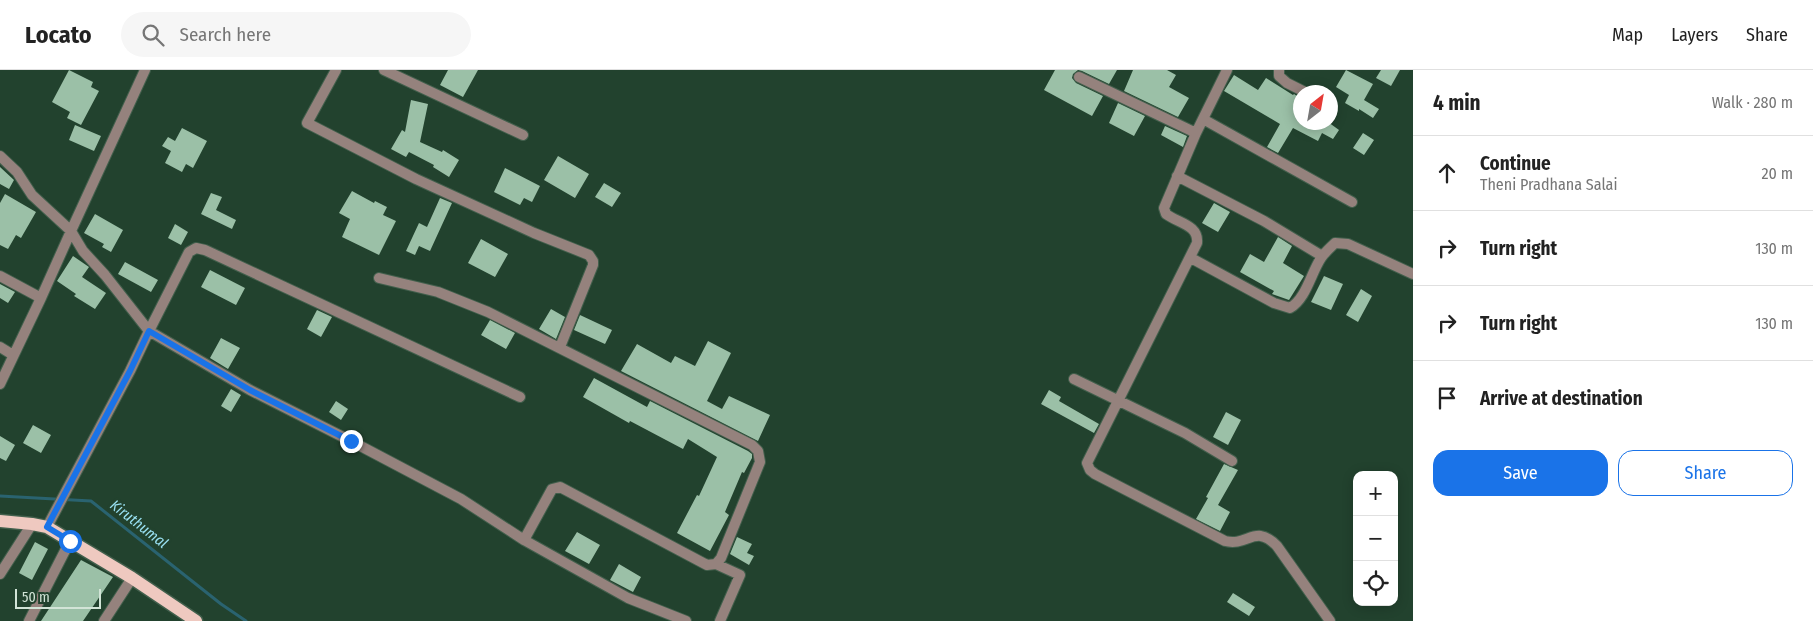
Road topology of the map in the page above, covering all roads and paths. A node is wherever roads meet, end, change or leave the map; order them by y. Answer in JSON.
{"nodes":[{"id":1,"x":146,"y":70,"type":"edge"},
{"id":2,"x":336,"y":70,"type":"edge"},
{"id":3,"x":384,"y":70,"type":"edge"},
{"id":4,"x":1227,"y":70,"type":"edge"},
{"id":5,"x":1279,"y":70,"type":"edge"},
{"id":6,"x":1079,"y":77,"type":"dead end"},
{"id":7,"x":1293,"y":86,"type":"edge"},
{"id":8,"x":1203,"y":120,"type":"junction"},
{"id":9,"x":1196,"y":133,"type":"junction"},
{"id":10,"x":524,"y":134,"type":"dead end"},
{"id":11,"x":0,"y":156,"type":"edge"},
{"id":12,"x":1177,"y":176,"type":"junction"},
{"id":13,"x":1352,"y":202,"type":"dead end"},
{"id":14,"x":70,"y":231,"type":"junction"},
{"id":15,"x":1322,"y":256,"type":"junction"},
{"id":16,"x":1191,"y":258,"type":"junction"},
{"id":17,"x":1413,"y":274,"type":"edge"},
{"id":18,"x":0,"y":276,"type":"edge"},
{"id":19,"x":379,"y":278,"type":"dead end"},
{"id":20,"x":41,"y":298,"type":"junction"},
{"id":21,"x":149,"y":331,"type":"junction"},
{"id":22,"x":0,"y":347,"type":"edge"},
{"id":23,"x":560,"y":347,"type":"junction"},
{"id":24,"x":13,"y":355,"type":"junction"},
{"id":25,"x":1074,"y":379,"type":"dead end"},
{"id":26,"x":0,"y":384,"type":"edge"},
{"id":27,"x":520,"y":397,"type":"dead end"},
{"id":28,"x":1118,"y":400,"type":"junction"},
{"id":29,"x":1232,"y":462,"type":"dead end"},
{"id":30,"x":0,"y":521,"type":"edge"},
{"id":31,"x":50,"y":522,"type":"junction"},
{"id":32,"x":32,"y":524,"type":"junction"},
{"id":33,"x":524,"y":540,"type":"junction"},
{"id":34,"x":70,"y":541,"type":"junction"},
{"id":35,"x":716,"y":564,"type":"junction"},
{"id":36,"x":0,"y":574,"type":"edge"},
{"id":37,"x":132,"y":578,"type":"junction"},
{"id":38,"x":29,"y":621,"type":"edge"},
{"id":39,"x":104,"y":621,"type":"edge"},
{"id":40,"x":196,"y":621,"type":"edge"},
{"id":41,"x":686,"y":621,"type":"edge"},
{"id":42,"x":720,"y":621,"type":"edge"},
{"id":43,"x":1330,"y":621,"type":"edge"}],
"edges":[{"from":1,"to":14,"type":"street"},
{"from":2,"to":23,"type":"street"},
{"from":3,"to":10,"type":"street"},
{"from":4,"to":8,"type":"street"},
{"from":5,"to":7,"type":"street"},
{"from":6,"to":9,"type":"street"},
{"from":8,"to":9,"type":"street"},
{"from":8,"to":13,"type":"street"},
{"from":9,"to":12,"type":"street"},
{"from":11,"to":14,"type":"street"},
{"from":12,"to":15,"type":"street"},
{"from":12,"to":16,"type":"street"},
{"from":14,"to":20,"type":"street"},
{"from":14,"to":21,"type":"street"},
{"from":15,"to":16,"type":"street"},
{"from":15,"to":17,"type":"street"},
{"from":16,"to":28,"type":"street"},
{"from":18,"to":20,"type":"street"},
{"from":19,"to":23,"type":"street"},
{"from":20,"to":24,"type":"street"},
{"from":21,"to":27,"type":"street"},
{"from":21,"to":31,"type":"street"},
{"from":21,"to":33,"type":"street"},
{"from":22,"to":24,"type":"street"},
{"from":23,"to":35,"type":"street"},
{"from":24,"to":26,"type":"street"},
{"from":25,"to":28,"type":"street"},
{"from":28,"to":29,"type":"street"},
{"from":28,"to":43,"type":"street"},
{"from":30,"to":32,"type":"main road"},
{"from":31,"to":32,"type":"main road"},
{"from":31,"to":34,"type":"main road"},
{"from":32,"to":36,"type":"street"},
{"from":33,"to":35,"type":"street"},
{"from":33,"to":41,"type":"street"},
{"from":34,"to":37,"type":"main road"},
{"from":34,"to":38,"type":"street"},
{"from":35,"to":42,"type":"street"},
{"from":37,"to":39,"type":"street"},
{"from":37,"to":40,"type":"main road"}]}
